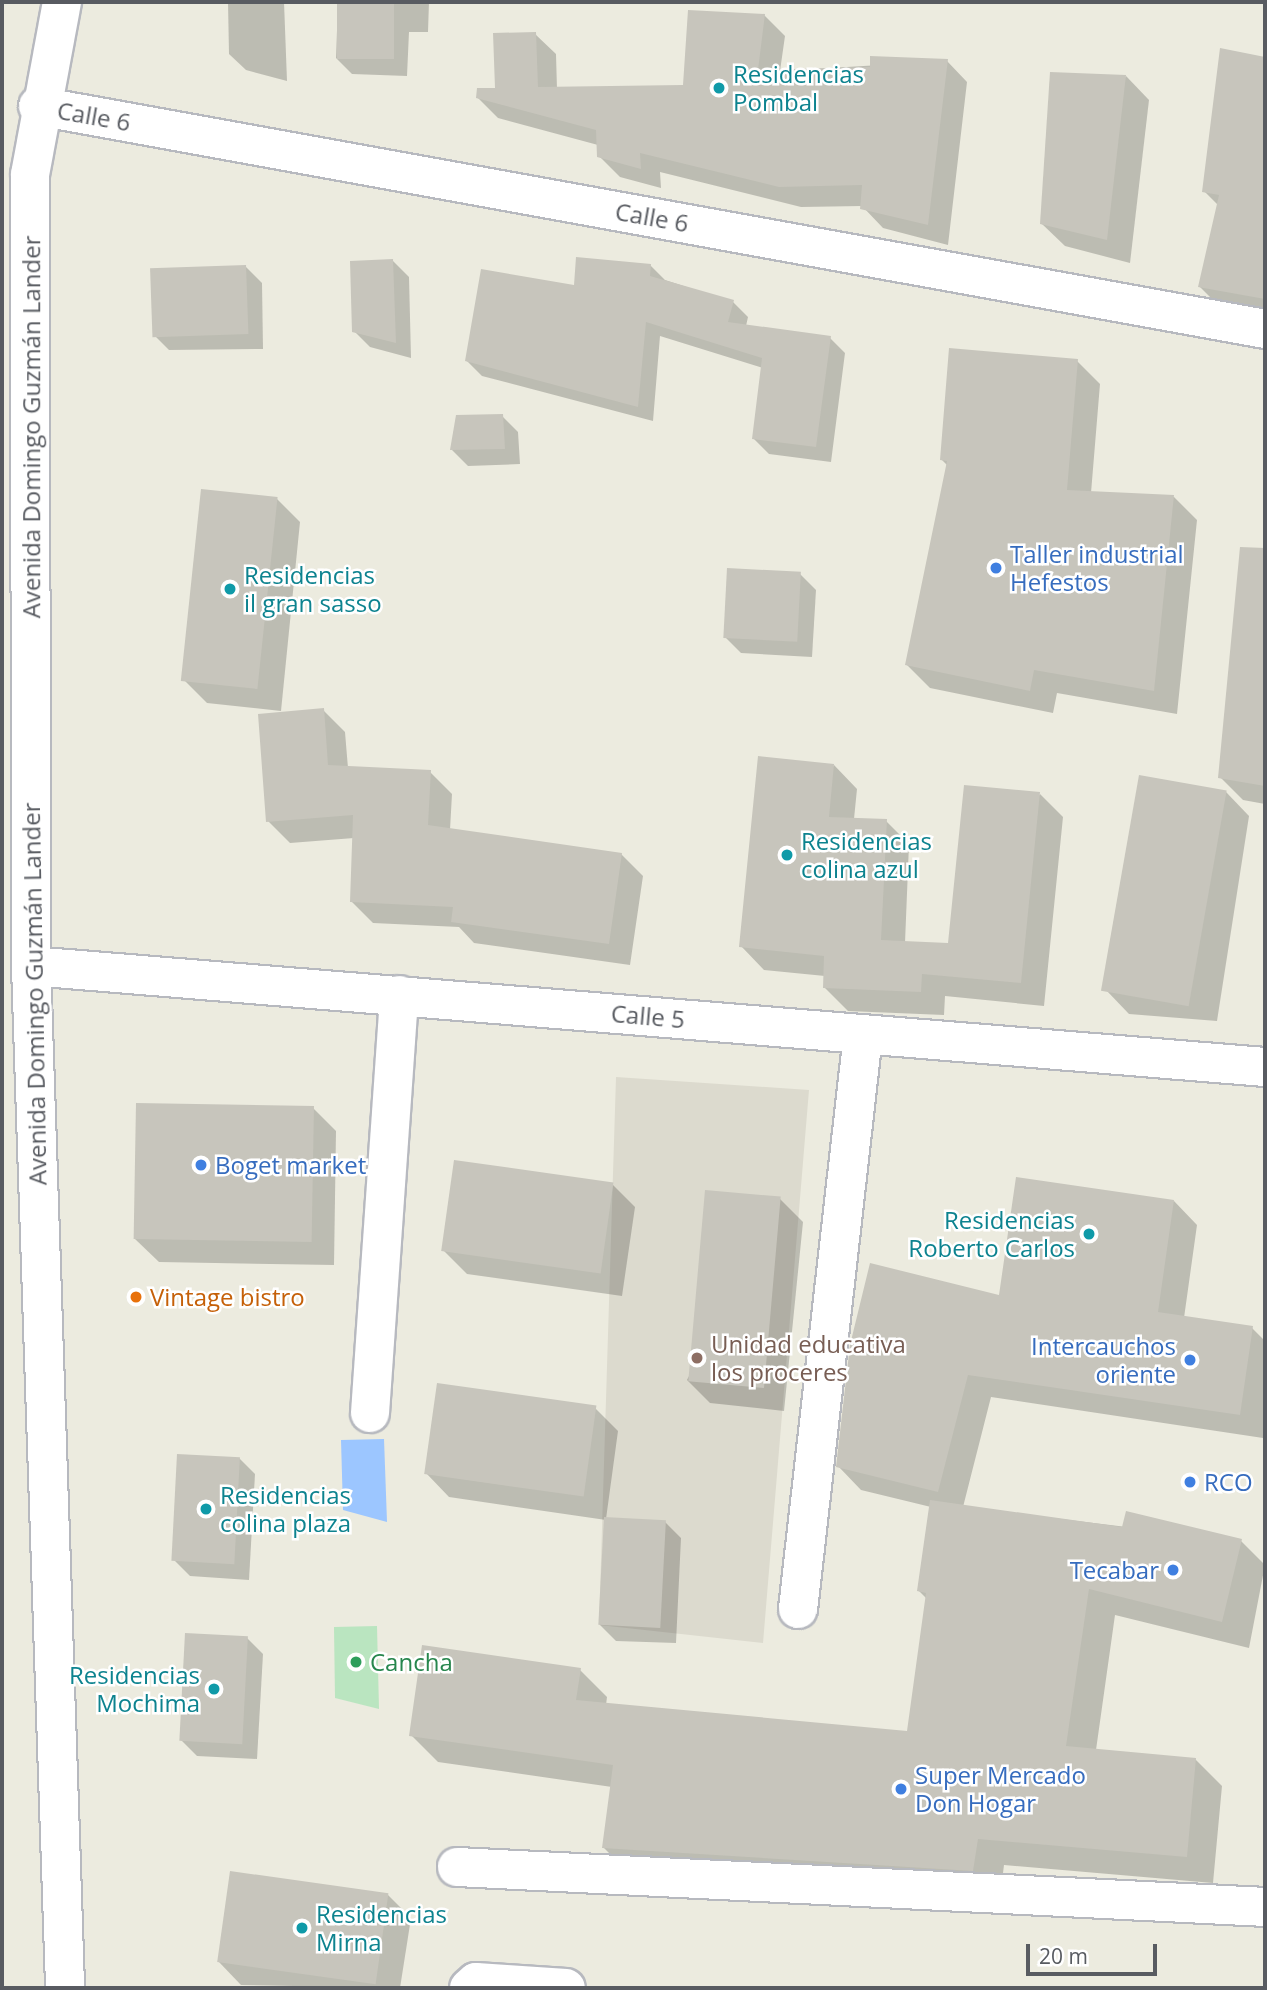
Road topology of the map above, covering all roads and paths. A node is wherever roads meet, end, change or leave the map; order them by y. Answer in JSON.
{"nodes":[{"id":1,"x":62,"y":2,"type":"edge"},
{"id":2,"x":38,"y":106,"type":"junction"},
{"id":3,"x":1265,"y":329,"type":"edge"},
{"id":4,"x":31,"y":967,"type":"junction"},
{"id":5,"x":399,"y":995,"type":"junction"},
{"id":6,"x":863,"y":1035,"type":"junction"},
{"id":7,"x":1265,"y":1067,"type":"edge"},
{"id":8,"x":370,"y":1413,"type":"dead end"},
{"id":9,"x":798,"y":1609,"type":"dead end"},
{"id":10,"x":457,"y":1867,"type":"dead end"},
{"id":11,"x":1265,"y":1907,"type":"edge"},
{"id":12,"x":65,"y":1988,"type":"edge"},
{"id":13,"x":469,"y":1988,"type":"edge"},
{"id":14,"x":566,"y":1988,"type":"edge"}],
"edges":[{"from":1,"to":2,"type":"street","name":"Avenida Domingo Guzmán Lander"},
{"from":2,"to":3,"type":"street","name":"Calle 6"},
{"from":2,"to":4,"type":"street","name":"Avenida Domingo Guzmán Lander"},
{"from":4,"to":5,"type":"street","name":"Calle 5"},
{"from":4,"to":12,"type":"street","name":"Avenida Domingo Guzmán Lander"},
{"from":5,"to":6,"type":"street","name":"Calle 5"},
{"from":5,"to":8,"type":"street"},
{"from":6,"to":7,"type":"street","name":"Calle 5"},
{"from":6,"to":9,"type":"street"},
{"from":10,"to":11,"type":"street"},
{"from":13,"to":14,"type":"street"}]}
